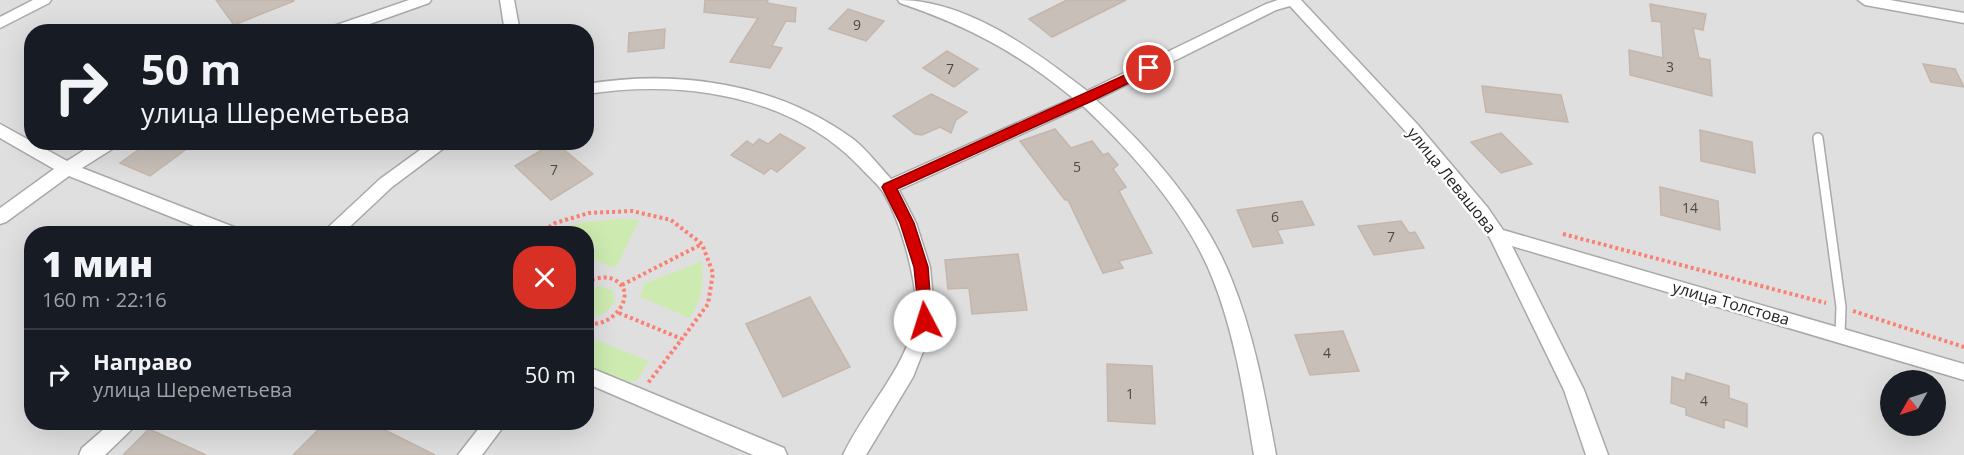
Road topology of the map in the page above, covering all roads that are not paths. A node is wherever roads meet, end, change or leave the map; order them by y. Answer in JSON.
{"nodes":[{"id":1,"x":44,"y":0,"type":"edge"},
{"id":2,"x":424,"y":0,"type":"edge"},
{"id":3,"x":507,"y":0,"type":"edge"},
{"id":4,"x":905,"y":0,"type":"edge"},
{"id":5,"x":1293,"y":0,"type":"edge"},
{"id":6,"x":1866,"y":0,"type":"edge"},
{"id":7,"x":1964,"y":18,"type":"edge"},
{"id":8,"x":0,"y":23,"type":"edge"},
{"id":9,"x":354,"y":24,"type":"edge"},
{"id":10,"x":512,"y":24,"type":"edge"},
{"id":11,"x":594,"y":88,"type":"edge"},
{"id":12,"x":1087,"y":98,"type":"junction"},
{"id":13,"x":0,"y":130,"type":"edge"},
{"id":14,"x":1818,"y":138,"type":"dead end"},
{"id":15,"x":24,"y":144,"type":"edge"},
{"id":16,"x":34,"y":150,"type":"edge"},
{"id":17,"x":98,"y":150,"type":"edge"},
{"id":18,"x":433,"y":150,"type":"edge"},
{"id":19,"x":67,"y":169,"type":"junction"},
{"id":20,"x":889,"y":187,"type":"junction"},
{"id":21,"x":0,"y":218,"type":"edge"},
{"id":22,"x":213,"y":226,"type":"edge"},
{"id":23,"x":339,"y":226,"type":"edge"},
{"id":24,"x":1497,"y":235,"type":"junction"},
{"id":25,"x":1840,"y":334,"type":"junction"},
{"id":26,"x":1964,"y":372,"type":"edge"},
{"id":27,"x":594,"y":377,"type":"edge"},
{"id":28,"x":117,"y":430,"type":"edge"},
{"id":29,"x":490,"y":430,"type":"edge"},
{"id":30,"x":90,"y":455,"type":"edge"},
{"id":31,"x":469,"y":455,"type":"edge"},
{"id":32,"x":776,"y":455,"type":"edge"},
{"id":33,"x":854,"y":455,"type":"edge"},
{"id":34,"x":1265,"y":455,"type":"edge"},
{"id":35,"x":1597,"y":455,"type":"edge"}],
"edges":[{"from":1,"to":8,"type":"street"},
{"from":2,"to":9,"type":"street"},
{"from":3,"to":10,"type":"street"},
{"from":4,"to":12,"type":"street"},
{"from":5,"to":12,"type":"street"},
{"from":5,"to":24,"type":"street","name":"улица Левашова"},
{"from":6,"to":7,"type":"street"},
{"from":11,"to":20,"type":"street"},
{"from":12,"to":20,"type":"street"},
{"from":12,"to":34,"type":"street"},
{"from":13,"to":15,"type":"street"},
{"from":14,"to":25,"type":"lane"},
{"from":16,"to":19,"type":"street"},
{"from":17,"to":19,"type":"street"},
{"from":18,"to":23,"type":"street"},
{"from":19,"to":21,"type":"street"},
{"from":19,"to":22,"type":"street"},
{"from":20,"to":33,"type":"street"},
{"from":24,"to":25,"type":"street","name":"улица Толстова"},
{"from":24,"to":35,"type":"street","name":"улица Левашова"},
{"from":25,"to":26,"type":"street","name":"улица Толстова"},
{"from":27,"to":32,"type":"street"},
{"from":28,"to":30,"type":"street"},
{"from":29,"to":31,"type":"street"}]}
